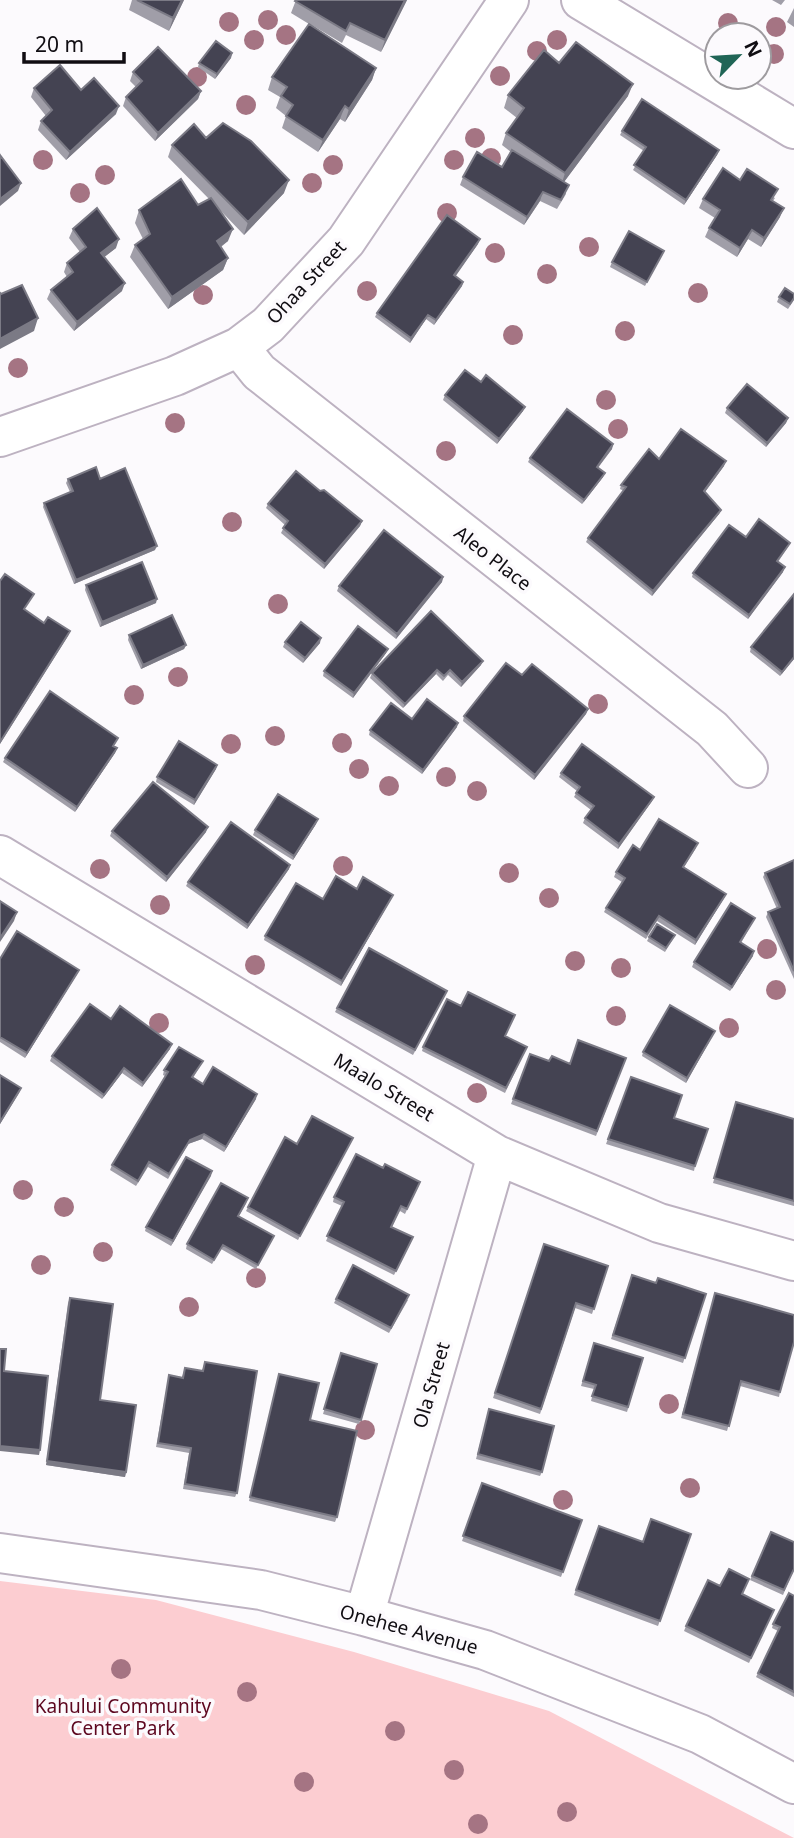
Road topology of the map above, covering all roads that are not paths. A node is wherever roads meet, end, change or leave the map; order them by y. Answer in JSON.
{"nodes":[{"id":1,"x":509,"y":0,"type":"edge"},
{"id":2,"x":581,"y":0,"type":"edge"},
{"id":3,"x":794,"y":129,"type":"edge"},
{"id":4,"x":239,"y":347,"type":"junction"},
{"id":5,"x":0,"y":437,"type":"edge"},
{"id":6,"x":748,"y":768,"type":"dead end"},
{"id":7,"x":0,"y":855,"type":"edge"},
{"id":8,"x":497,"y":1155,"type":"junction"},
{"id":9,"x":794,"y":1261,"type":"edge"},
{"id":10,"x":0,"y":1553,"type":"edge"},
{"id":11,"x":364,"y":1616,"type":"junction"},
{"id":12,"x":794,"y":1784,"type":"edge"}],
"edges":[{"from":1,"to":4,"type":"street","name":"Ohaa Street"},
{"from":2,"to":3,"type":"street"},
{"from":4,"to":5,"type":"street","name":"Ohaa Street"},
{"from":4,"to":6,"type":"street","name":"Aleo Place"},
{"from":7,"to":8,"type":"street","name":"Maalo Street"},
{"from":8,"to":9,"type":"street","name":"Maalo Street"},
{"from":8,"to":11,"type":"street","name":"Ola Street"},
{"from":10,"to":11,"type":"street","name":"Onehee Avenue"},
{"from":11,"to":12,"type":"street","name":"Onehee Avenue"}]}
